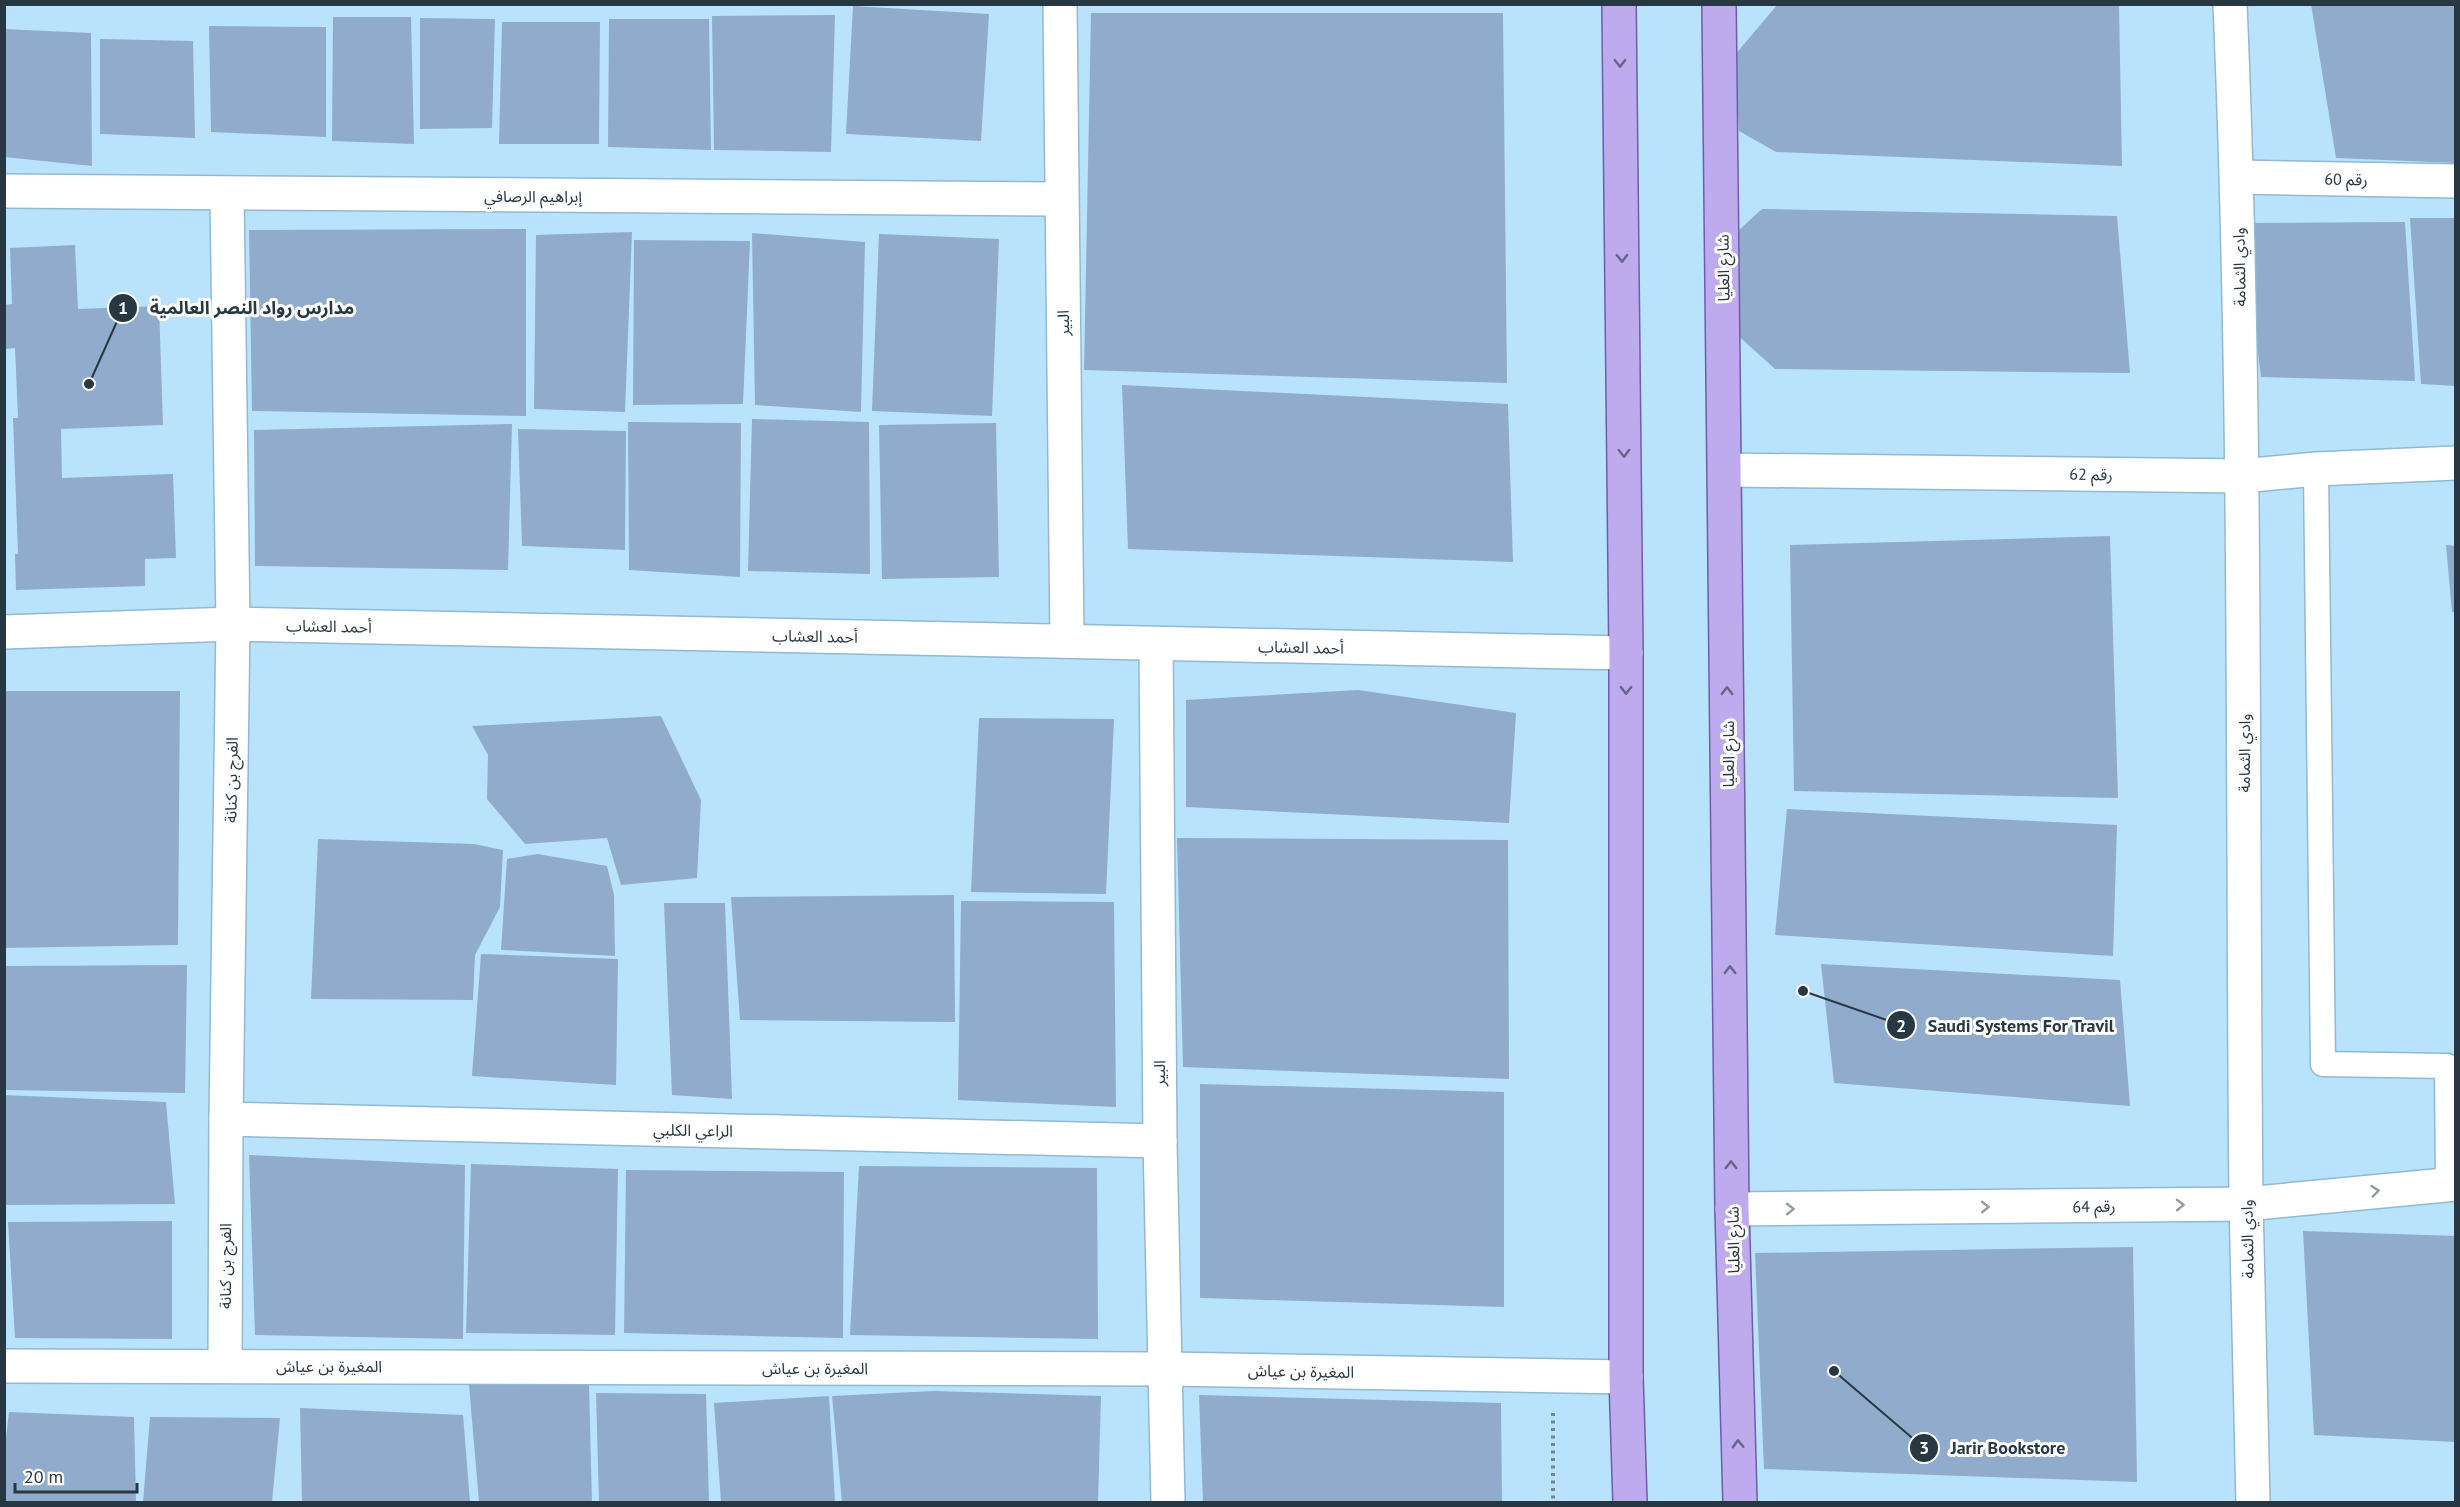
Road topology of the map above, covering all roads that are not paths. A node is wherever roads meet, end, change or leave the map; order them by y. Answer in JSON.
{"nodes":[{"id":1,"x":1060,"y":4,"type":"edge"},
{"id":2,"x":1619,"y":4,"type":"edge"},
{"id":3,"x":1719,"y":4,"type":"edge"},
{"id":4,"x":2230,"y":4,"type":"edge"},
{"id":5,"x":2237,"y":177,"type":"junction"},
{"id":6,"x":2456,"y":181,"type":"edge"},
{"id":7,"x":4,"y":191,"type":"edge"},
{"id":8,"x":227,"y":194,"type":"junction"},
{"id":9,"x":1061,"y":199,"type":"junction"},
{"id":10,"x":2456,"y":463,"type":"edge"},
{"id":11,"x":2316,"y":469,"type":"junction"},
{"id":12,"x":1726,"y":470,"type":"junction"},
{"id":13,"x":2242,"y":476,"type":"junction"},
{"id":14,"x":233,"y":624,"type":"junction"},
{"id":15,"x":4,"y":632,"type":"edge"},
{"id":16,"x":1067,"y":641,"type":"junction"},
{"id":17,"x":1156,"y":644,"type":"junction"},
{"id":18,"x":1626,"y":653,"type":"junction"},
{"id":19,"x":226,"y":1119,"type":"junction"},
{"id":20,"x":1160,"y":1141,"type":"junction"},
{"id":21,"x":2452,"y":1184,"type":"edge"},
{"id":22,"x":2246,"y":1204,"type":"junction"},
{"id":23,"x":1732,"y":1209,"type":"junction"},
{"id":24,"x":4,"y":1366,"type":"edge"},
{"id":25,"x":225,"y":1366,"type":"junction"},
{"id":26,"x":1166,"y":1369,"type":"junction"},
{"id":27,"x":1626,"y":1377,"type":"junction"},
{"id":28,"x":1168,"y":1503,"type":"edge"},
{"id":29,"x":1630,"y":1503,"type":"edge"},
{"id":30,"x":1740,"y":1503,"type":"edge"},
{"id":31,"x":2253,"y":1503,"type":"edge"}],
"edges":[{"from":1,"to":9,"type":"street","name":"البير"},
{"from":2,"to":18,"type":"main road","one_way":true},
{"from":3,"to":12,"type":"main road","name":"شارع العليا"},
{"from":4,"to":5,"type":"street","name":"وادي الثمامة"},
{"from":5,"to":6,"type":"street","name":"رقم 60"},
{"from":5,"to":13,"type":"street","name":"وادي الثمامة"},
{"from":7,"to":8,"type":"street","name":"إبراهيم الرصافي"},
{"from":8,"to":9,"type":"street","name":"إبراهيم الرصافي"},
{"from":8,"to":14,"type":"street","name":"الفرج بن كنانة"},
{"from":9,"to":16,"type":"street","name":"البير"},
{"from":10,"to":11,"type":"street","name":"رقم 62"},
{"from":11,"to":13,"type":"street","name":"رقم 62"},
{"from":11,"to":21,"type":"lane"},
{"from":12,"to":13,"type":"street","name":"رقم 62"},
{"from":23,"to":12,"type":"main road","name":"شارع العليا","one_way":true},
{"from":13,"to":22,"type":"street","name":"وادي الثمامة"},
{"from":14,"to":15,"type":"street","name":"أحمد العشاب"},
{"from":14,"to":16,"type":"street","name":"أحمد العشاب"},
{"from":14,"to":19,"type":"street","name":"الفرج بن كنانة"},
{"from":16,"to":17,"type":"street","name":"أحمد العشاب"},
{"from":17,"to":18,"type":"street","name":"أحمد العشاب"},
{"from":17,"to":20,"type":"street","name":"البير"},
{"from":18,"to":27,"type":"main road","one_way":true},
{"from":19,"to":20,"type":"street","name":"الراعي الكلبي"},
{"from":19,"to":25,"type":"street","name":"الفرج بن كنانة"},
{"from":20,"to":26,"type":"street","name":"البير"},
{"from":22,"to":21,"type":"street","name":"رقم 64","one_way":true},
{"from":23,"to":22,"type":"street","name":"رقم 64","one_way":true},
{"from":22,"to":31,"type":"street","name":"وادي الثمامة"},
{"from":30,"to":23,"type":"main road","name":"شارع العليا","one_way":true},
{"from":24,"to":25,"type":"street","name":"المغيرة بن عياش"},
{"from":25,"to":26,"type":"street","name":"المغيرة بن عياش"},
{"from":26,"to":27,"type":"street","name":"المغيرة بن عياش"},
{"from":26,"to":28,"type":"street","name":"البير"},
{"from":27,"to":29,"type":"main road"}]}
